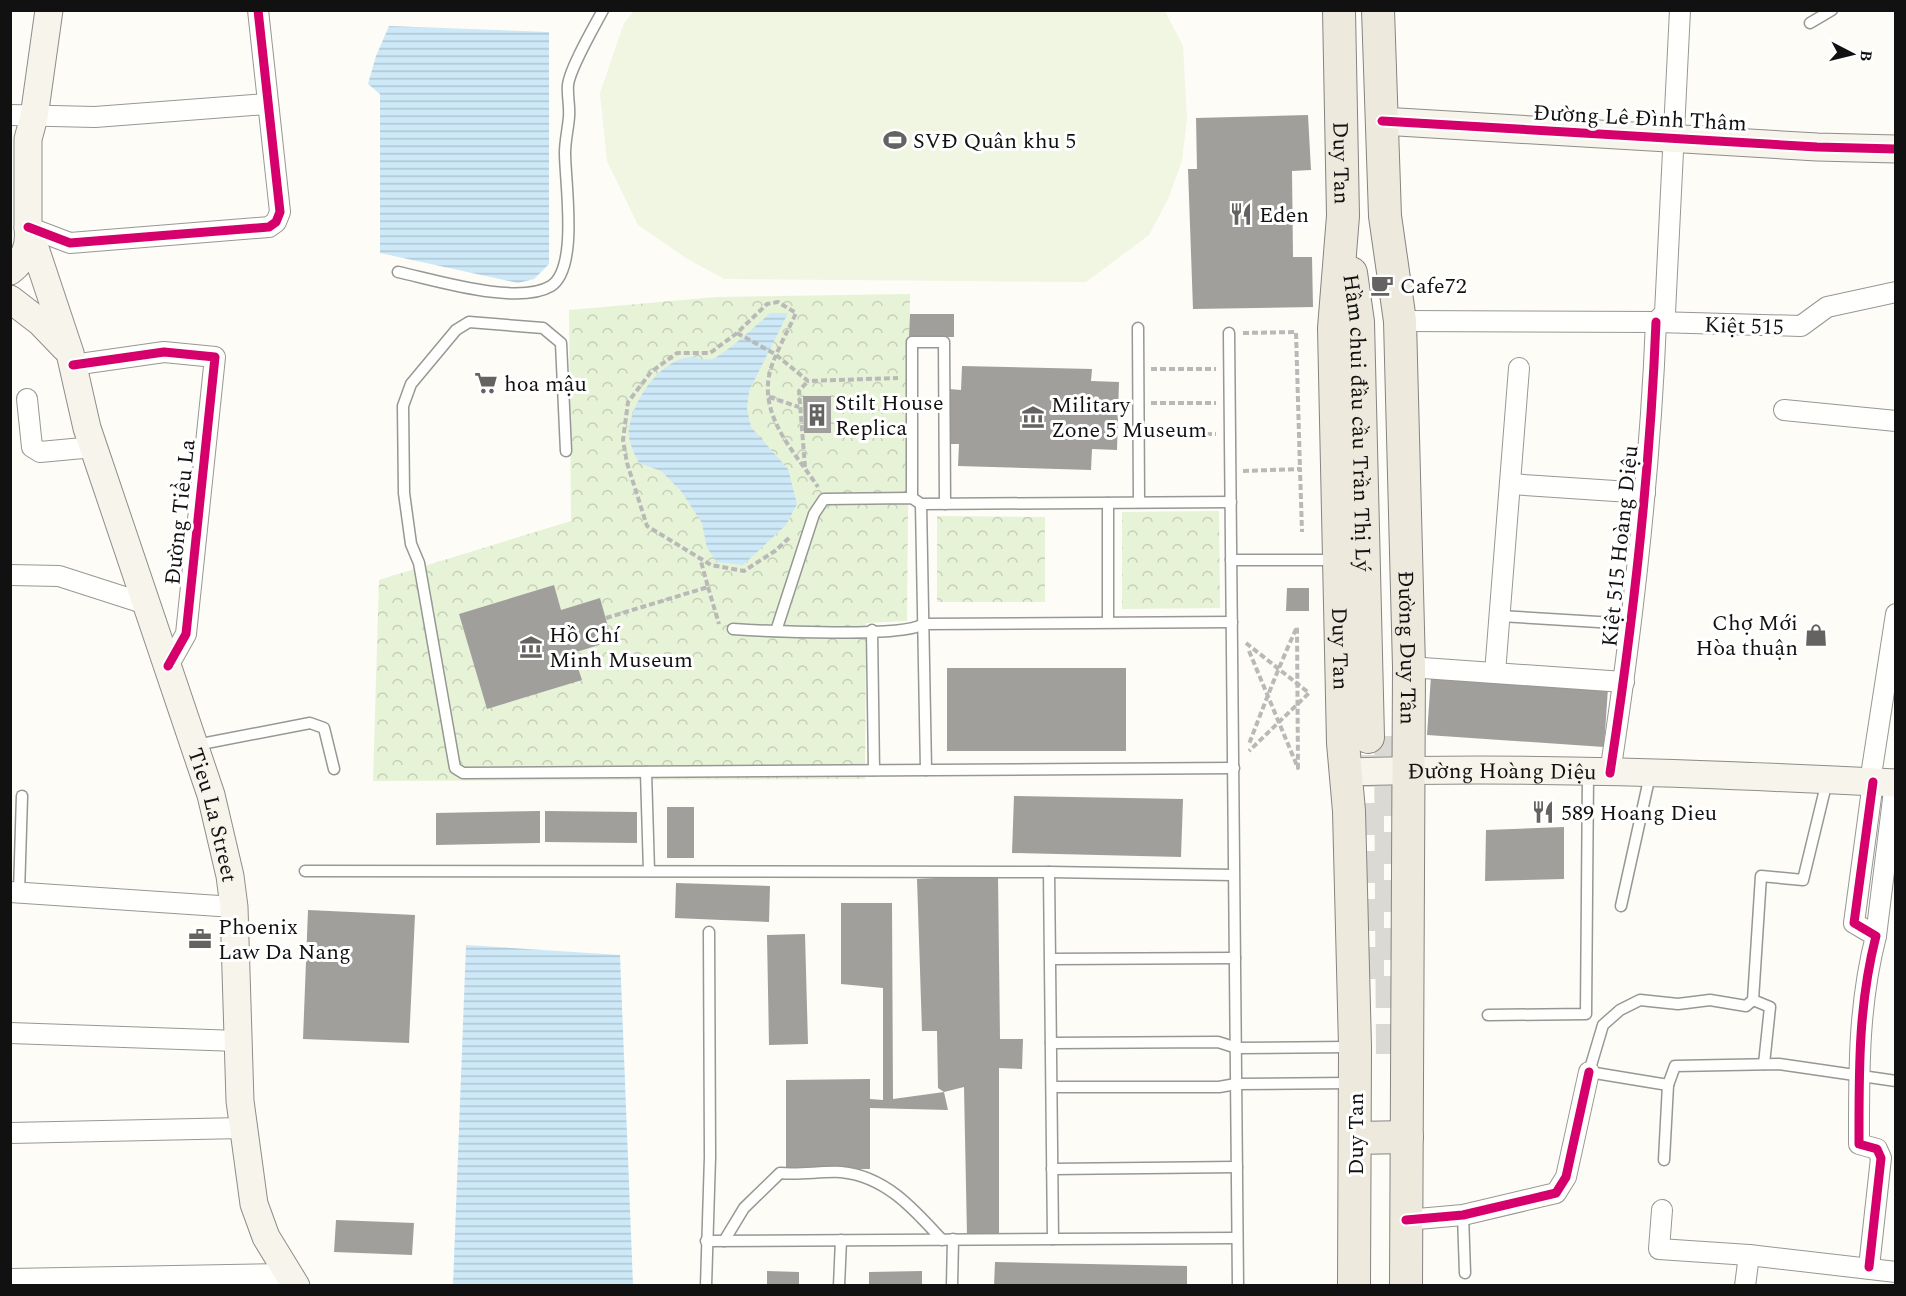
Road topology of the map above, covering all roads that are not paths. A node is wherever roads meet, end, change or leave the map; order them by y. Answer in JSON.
{"nodes":[{"id":1,"x":49,"y":10,"type":"edge"},
{"id":2,"x":258,"y":10,"type":"edge"},
{"id":3,"x":603,"y":10,"type":"edge"},
{"id":4,"x":1339,"y":10,"type":"edge"},
{"id":5,"x":1378,"y":10,"type":"edge"},
{"id":6,"x":1680,"y":10,"type":"edge"},
{"id":7,"x":1832,"y":10,"type":"edge"},
{"id":8,"x":1810,"y":23,"type":"dead end"},
{"id":9,"x":267,"y":104,"type":"junction"},
{"id":10,"x":1382,"y":121,"type":"junction"},
{"id":11,"x":21,"y":132,"type":"edge"},
{"id":12,"x":1673,"y":137,"type":"junction"},
{"id":13,"x":1896,"y":149,"type":"edge"},
{"id":14,"x":10,"y":204,"type":"edge"},
{"id":15,"x":1343,"y":216,"type":"junction"},
{"id":16,"x":1385,"y":216,"type":"junction"},
{"id":17,"x":28,"y":227,"type":"junction"},
{"id":18,"x":10,"y":271,"type":"edge"},
{"id":19,"x":399,"y":273,"type":"dead end"},
{"id":20,"x":1896,"y":292,"type":"edge"},
{"id":21,"x":10,"y":299,"type":"edge"},
{"id":22,"x":1400,"y":321,"type":"junction"},
{"id":23,"x":1656,"y":322,"type":"junction"},
{"id":24,"x":1138,"y":328,"type":"dead end"},
{"id":25,"x":1229,"y":333,"type":"road end"},
{"id":26,"x":72,"y":359,"type":"junction"},
{"id":27,"x":1519,"y":368,"type":"dead end"},
{"id":28,"x":27,"y":399,"type":"dead end"},
{"id":29,"x":1784,"y":411,"type":"dead end"},
{"id":30,"x":1896,"y":421,"type":"edge"},
{"id":31,"x":94,"y":447,"type":"junction"},
{"id":32,"x":566,"y":451,"type":"dead end"},
{"id":33,"x":1510,"y":484,"type":"junction"},
{"id":34,"x":1645,"y":493,"type":"junction"},
{"id":35,"x":916,"y":501,"type":"junction"},
{"id":36,"x":1139,"y":502,"type":"junction"},
{"id":37,"x":1231,"y":502,"type":"junction"},
{"id":38,"x":1108,"y":503,"type":"junction"},
{"id":39,"x":945,"y":504,"type":"junction"},
{"id":40,"x":1231,"y":560,"type":"junction"},
{"id":41,"x":1339,"y":560,"type":"junction"},
{"id":42,"x":10,"y":575,"type":"edge"},
{"id":43,"x":146,"y":604,"type":"junction"},
{"id":44,"x":1896,"y":614,"type":"edge"},
{"id":45,"x":1500,"y":616,"type":"junction"},
{"id":46,"x":1108,"y":621,"type":"junction"},
{"id":47,"x":1232,"y":622,"type":"junction"},
{"id":48,"x":923,"y":624,"type":"junction"},
{"id":49,"x":1631,"y":624,"type":"junction"},
{"id":50,"x":733,"y":629,"type":"road end"},
{"id":51,"x":872,"y":630,"type":"junction"},
{"id":52,"x":776,"y":631,"type":"junction"},
{"id":53,"x":168,"y":666,"type":"junction"},
{"id":54,"x":1409,"y":667,"type":"junction"},
{"id":55,"x":1495,"y":673,"type":"junction"},
{"id":56,"x":1624,"y":682,"type":"junction"},
{"id":57,"x":196,"y":745,"type":"junction"},
{"id":58,"x":1234,"y":768,"type":"junction"},
{"id":59,"x":334,"y":769,"type":"dead end"},
{"id":60,"x":874,"y":770,"type":"junction"},
{"id":61,"x":926,"y":770,"type":"junction"},
{"id":62,"x":1410,"y":770,"type":"junction"},
{"id":63,"x":646,"y":772,"type":"junction"},
{"id":64,"x":1346,"y":772,"type":"junction"},
{"id":65,"x":1599,"y":773,"type":"junction"},
{"id":66,"x":1650,"y":774,"type":"junction"},
{"id":67,"x":1827,"y":781,"type":"junction"},
{"id":68,"x":1883,"y":783,"type":"edge"},
{"id":69,"x":22,"y":796,"type":"dead end"},
{"id":70,"x":305,"y":871,"type":"dead end"},
{"id":71,"x":649,"y":871,"type":"junction"},
{"id":72,"x":1049,"y":872,"type":"junction"},
{"id":73,"x":1233,"y":875,"type":"junction"},
{"id":74,"x":15,"y":892,"type":"edge"},
{"id":75,"x":1621,"y":906,"type":"dead end"},
{"id":76,"x":234,"y":907,"type":"junction"},
{"id":77,"x":709,"y":932,"type":"dead end"},
{"id":78,"x":1235,"y":958,"type":"junction"},
{"id":79,"x":1051,"y":959,"type":"junction"},
{"id":80,"x":1753,"y":1000,"type":"junction"},
{"id":81,"x":1488,"y":1015,"type":"dead end"},
{"id":82,"x":10,"y":1034,"type":"edge"},
{"id":83,"x":238,"y":1041,"type":"junction"},
{"id":84,"x":1051,"y":1043,"type":"junction"},
{"id":85,"x":1355,"y":1047,"type":"junction"},
{"id":86,"x":1237,"y":1048,"type":"junction"},
{"id":87,"x":1764,"y":1064,"type":"junction"},
{"id":88,"x":1589,"y":1072,"type":"junction"},
{"id":89,"x":1859,"y":1077,"type":"junction"},
{"id":90,"x":1896,"y":1081,"type":"edge"},
{"id":91,"x":1355,"y":1083,"type":"junction"},
{"id":92,"x":1236,"y":1084,"type":"junction"},
{"id":93,"x":1668,"y":1085,"type":"junction"},
{"id":94,"x":1052,"y":1087,"type":"junction"},
{"id":95,"x":243,"y":1128,"type":"junction"},
{"id":96,"x":10,"y":1133,"type":"edge"},
{"id":97,"x":1407,"y":1137,"type":"junction"},
{"id":98,"x":1354,"y":1138,"type":"junction"},
{"id":99,"x":1664,"y":1160,"type":"dead end"},
{"id":100,"x":1237,"y":1167,"type":"junction"},
{"id":101,"x":1052,"y":1169,"type":"junction"},
{"id":102,"x":1662,"y":1210,"type":"dead end"},
{"id":103,"x":1463,"y":1215,"type":"junction"},
{"id":104,"x":1406,"y":1220,"type":"junction"},
{"id":105,"x":1236,"y":1238,"type":"junction"},
{"id":106,"x":948,"y":1239,"type":"junction"},
{"id":107,"x":1053,"y":1239,"type":"junction"},
{"id":108,"x":841,"y":1240,"type":"junction"},
{"id":109,"x":706,"y":1241,"type":"junction"},
{"id":110,"x":724,"y":1241,"type":"junction"},
{"id":111,"x":1749,"y":1256,"type":"junction"},
{"id":112,"x":1869,"y":1267,"type":"junction"},
{"id":113,"x":1465,"y":1272,"type":"dead end"},
{"id":114,"x":1896,"y":1272,"type":"edge"},
{"id":115,"x":10,"y":1280,"type":"edge"},
{"id":116,"x":292,"y":1280,"type":"edge"},
{"id":117,"x":706,"y":1286,"type":"edge"},
{"id":118,"x":839,"y":1286,"type":"edge"},
{"id":119,"x":952,"y":1286,"type":"edge"},
{"id":120,"x":1238,"y":1286,"type":"edge"},
{"id":121,"x":1354,"y":1286,"type":"edge"},
{"id":122,"x":1406,"y":1286,"type":"edge"},
{"id":123,"x":1745,"y":1286,"type":"edge"}],
"edges":[{"from":1,"to":11,"type":"main road","name":"Tieu La Street"},
{"from":2,"to":9,"type":"street"},
{"from":3,"to":19,"type":"lane"},
{"from":4,"to":15,"type":"main road","name":"Duy Tan"},
{"from":5,"to":10,"type":"main road","name":"Đường Duy Tân"},
{"from":6,"to":12,"type":"street","name":"Kiệt 515 Hoàng Diệu"},
{"from":7,"to":8,"type":"lane"},
{"from":9,"to":11,"type":"street"},
{"from":9,"to":17,"type":"street"},
{"from":10,"to":12,"type":"main road","name":"Đường Lê Đình Thâm"},
{"from":10,"to":16,"type":"main road","name":"Đường Duy Tân"},
{"from":11,"to":17,"type":"main road","name":"Tieu La Street"},
{"from":12,"to":13,"type":"main road","name":"Đường Lê Đình Thâm"},
{"from":12,"to":23,"type":"street","name":"Kiệt 515 Hoàng Diệu"},
{"from":14,"to":17,"type":"main road"},
{"from":15,"to":16,"type":"main road","name":"Hầm chui đầu cầu Trần Thị Lý"},
{"from":15,"to":41,"type":"main road","name":"Duy Tan"},
{"from":16,"to":22,"type":"main road","name":"Đường Duy Tân"},
{"from":17,"to":18,"type":"main road"},
{"from":17,"to":26,"type":"main road","name":"Tieu La Street"},
{"from":20,"to":23,"type":"street","name":"Kiệt 515"},
{"from":21,"to":26,"type":"main road","name":"Tieu La Street"},
{"from":22,"to":23,"type":"street","name":"Kiệt 515"},
{"from":22,"to":54,"type":"main road","name":"Đường Duy Tân"},
{"from":23,"to":34,"type":"street","name":"Kiệt 515 Hoàng Diệu"},
{"from":24,"to":36,"type":"lane"},
{"from":25,"to":37,"type":"lane"},
{"from":26,"to":31,"type":"main road","name":"Tieu La Street"},
{"from":26,"to":53,"type":"street","name":"Đường Tiểu La"},
{"from":27,"to":33,"type":"street"},
{"from":28,"to":31,"type":"street"},
{"from":29,"to":30,"type":"street"},
{"from":31,"to":43,"type":"main road","name":"Tieu La Street"},
{"from":32,"to":63,"type":"lane"},
{"from":33,"to":34,"type":"street"},
{"from":33,"to":45,"type":"street"},
{"from":34,"to":49,"type":"street","name":"Kiệt 515 Hoàng Diệu"},
{"from":35,"to":39,"type":"lane"},
{"from":35,"to":39,"type":"lane"},
{"from":35,"to":48,"type":"lane"},
{"from":35,"to":52,"type":"lane"},
{"from":36,"to":37,"type":"lane"},
{"from":36,"to":38,"type":"lane"},
{"from":37,"to":40,"type":"lane"},
{"from":38,"to":39,"type":"lane"},
{"from":38,"to":46,"type":"lane"},
{"from":40,"to":41,"type":"lane"},
{"from":40,"to":47,"type":"lane"},
{"from":41,"to":64,"type":"main road","name":"Duy Tan"},
{"from":42,"to":43,"type":"street"},
{"from":43,"to":53,"type":"main road","name":"Tieu La Street"},
{"from":44,"to":68,"type":"street"},
{"from":45,"to":49,"type":"lane"},
{"from":45,"to":55,"type":"street"},
{"from":46,"to":47,"type":"lane"},
{"from":46,"to":48,"type":"lane"},
{"from":47,"to":58,"type":"lane"},
{"from":48,"to":51,"type":"lane"},
{"from":48,"to":61,"type":"lane"},
{"from":49,"to":56,"type":"street","name":"Kiệt 515 Hoàng Diệu"},
{"from":50,"to":52,"type":"lane"},
{"from":51,"to":52,"type":"lane"},
{"from":51,"to":60,"type":"lane"},
{"from":53,"to":57,"type":"main road","name":"Tieu La Street"},
{"from":54,"to":55,"type":"street"},
{"from":54,"to":62,"type":"main road","name":"Đường Duy Tân"},
{"from":55,"to":56,"type":"street"},
{"from":56,"to":65,"type":"street","name":"Kiệt 515 Hoàng Diệu"},
{"from":57,"to":59,"type":"lane"},
{"from":57,"to":76,"type":"main road","name":"Tieu La Street"},
{"from":58,"to":61,"type":"lane"},
{"from":58,"to":73,"type":"lane"},
{"from":60,"to":61,"type":"lane"},
{"from":60,"to":63,"type":"lane"},
{"from":62,"to":64,"type":"main road","name":"Đường Hoàng Diệu"},
{"from":62,"to":65,"type":"main road","name":"Đường Hoàng Diệu"},
{"from":62,"to":97,"type":"main road","name":"Đường Duy Tân"},
{"from":63,"to":71,"type":"lane"},
{"from":64,"to":85,"type":"main road","name":"Duy Tan"},
{"from":65,"to":66,"type":"main road","name":"Đường Hoàng Diệu"},
{"from":65,"to":81,"type":"lane"},
{"from":66,"to":67,"type":"main road","name":"Đường Hoàng Diệu"},
{"from":66,"to":75,"type":"lane"},
{"from":67,"to":68,"type":"main road","name":"Đường Hoàng Diệu"},
{"from":67,"to":80,"type":"lane"},
{"from":68,"to":89,"type":"street"},
{"from":69,"to":74,"type":"lane"},
{"from":70,"to":71,"type":"lane"},
{"from":71,"to":72,"type":"lane"},
{"from":72,"to":73,"type":"lane"},
{"from":72,"to":79,"type":"lane"},
{"from":73,"to":78,"type":"lane"},
{"from":74,"to":76,"type":"street"},
{"from":76,"to":83,"type":"main road","name":"Tieu La Street"},
{"from":77,"to":109,"type":"lane"},
{"from":78,"to":79,"type":"lane"},
{"from":78,"to":86,"type":"lane"},
{"from":79,"to":84,"type":"lane"},
{"from":80,"to":87,"type":"lane"},
{"from":80,"to":88,"type":"lane"},
{"from":82,"to":83,"type":"street"},
{"from":83,"to":95,"type":"main road","name":"Tieu La Street"},
{"from":84,"to":86,"type":"lane"},
{"from":84,"to":94,"type":"lane"},
{"from":85,"to":86,"type":"lane"},
{"from":85,"to":91,"type":"main road","name":"Duy Tan"},
{"from":86,"to":92,"type":"lane"},
{"from":87,"to":89,"type":"lane"},
{"from":87,"to":93,"type":"lane"},
{"from":88,"to":93,"type":"lane"},
{"from":88,"to":103,"type":"street"},
{"from":89,"to":90,"type":"lane"},
{"from":89,"to":112,"type":"street"},
{"from":91,"to":92,"type":"lane"},
{"from":91,"to":98,"type":"main road","name":"Duy Tan"},
{"from":92,"to":94,"type":"lane"},
{"from":92,"to":100,"type":"lane"},
{"from":93,"to":99,"type":"lane"},
{"from":94,"to":101,"type":"lane"},
{"from":95,"to":96,"type":"street"},
{"from":95,"to":116,"type":"main road","name":"Tieu La Street"},
{"from":97,"to":98,"type":"main road"},
{"from":97,"to":104,"type":"main road","name":"Đường Duy Tân"},
{"from":98,"to":121,"type":"main road","name":"Duy Tan"},
{"from":100,"to":101,"type":"lane"},
{"from":100,"to":105,"type":"lane"},
{"from":101,"to":107,"type":"lane"},
{"from":102,"to":111,"type":"street"},
{"from":103,"to":104,"type":"street"},
{"from":103,"to":113,"type":"lane"},
{"from":104,"to":122,"type":"main road","name":"Đường Duy Tân"},
{"from":105,"to":107,"type":"lane"},
{"from":105,"to":120,"type":"lane"},
{"from":106,"to":107,"type":"lane"},
{"from":106,"to":108,"type":"lane"},
{"from":106,"to":110,"type":"lane"},
{"from":106,"to":119,"type":"lane"},
{"from":108,"to":110,"type":"lane"},
{"from":108,"to":118,"type":"lane"},
{"from":109,"to":110,"type":"lane"},
{"from":109,"to":117,"type":"lane"},
{"from":111,"to":112,"type":"street"},
{"from":111,"to":123,"type":"street"},
{"from":112,"to":114,"type":"street"},
{"from":115,"to":116,"type":"street"}]}
